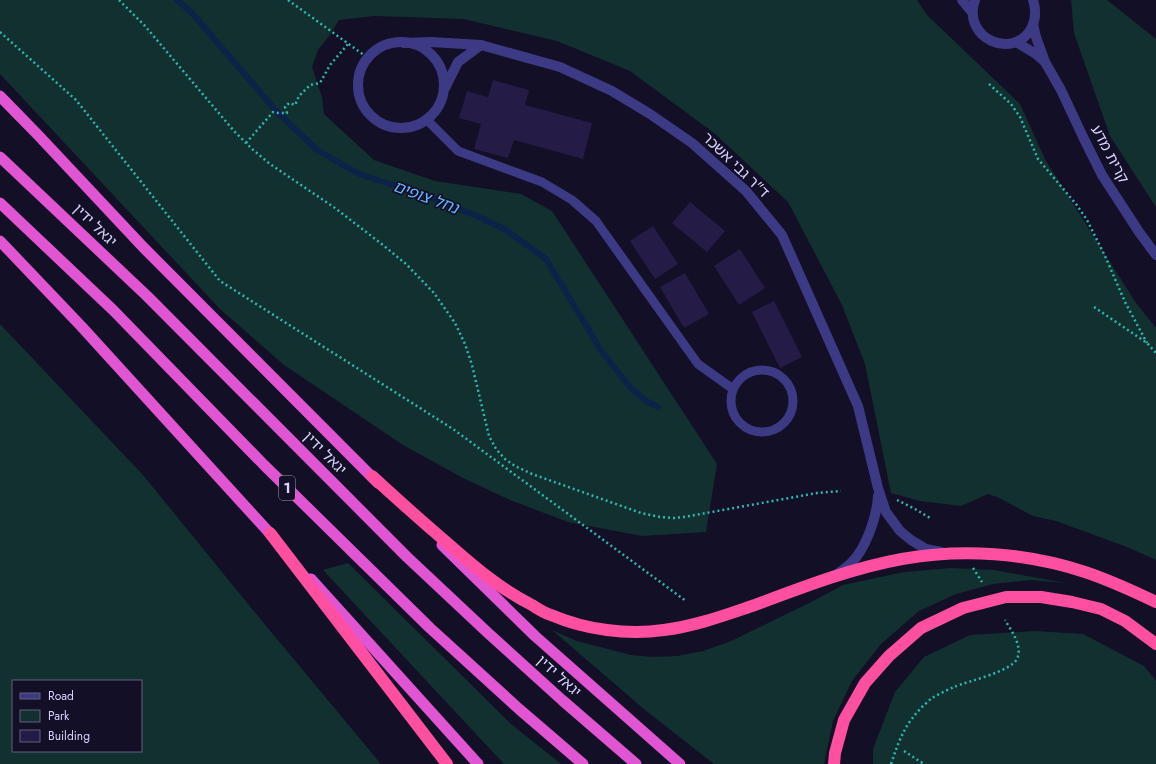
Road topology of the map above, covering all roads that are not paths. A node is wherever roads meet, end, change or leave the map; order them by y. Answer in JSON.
{"nodes":[{"id":1,"x":962,"y":0,"type":"edge"},
{"id":2,"x":975,"y":0,"type":"edge"},
{"id":3,"x":1033,"y":0,"type":"edge"},
{"id":4,"x":972,"y":12,"type":"junction"},
{"id":5,"x":1034,"y":24,"type":"junction"},
{"id":6,"x":1016,"y":42,"type":"junction"},
{"id":7,"x":404,"y":43,"type":"junction"},
{"id":8,"x":481,"y":45,"type":"junction"},
{"id":9,"x":1045,"y":62,"type":"junction"},
{"id":10,"x":444,"y":90,"type":"junction"},
{"id":11,"x":0,"y":96,"type":"edge"},
{"id":12,"x":427,"y":120,"type":"junction"},
{"id":13,"x":0,"y":157,"type":"edge"},
{"id":14,"x":0,"y":203,"type":"edge"},
{"id":15,"x":0,"y":241,"type":"edge"},
{"id":16,"x":1156,"y":255,"type":"edge"},
{"id":17,"x":733,"y":389,"type":"junction"},
{"id":18,"x":372,"y":476,"type":"junction"},
{"id":19,"x":878,"y":488,"type":"junction"},
{"id":20,"x":270,"y":533,"type":"junction"},
{"id":21,"x":949,"y":554,"type":"junction"},
{"id":22,"x":834,"y":577,"type":"junction"},
{"id":23,"x":1156,"y":602,"type":"edge"},
{"id":24,"x":1156,"y":644,"type":"edge"},
{"id":25,"x":447,"y":764,"type":"edge"},
{"id":26,"x":478,"y":764,"type":"edge"},
{"id":27,"x":583,"y":764,"type":"edge"},
{"id":28,"x":636,"y":764,"type":"edge"},
{"id":29,"x":680,"y":764,"type":"edge"},
{"id":30,"x":834,"y":764,"type":"edge"}],
"edges":[{"from":1,"to":4,"type":"street"},
{"from":2,"to":4,"type":"street"},
{"from":3,"to":5,"type":"street","name":"קרית מדע"},
{"from":4,"to":6,"type":"street"},
{"from":5,"to":6,"type":"street"},
{"from":5,"to":9,"type":"street","name":"קרית מדע"},
{"from":6,"to":9,"type":"street","name":"קרית מדע"},
{"from":7,"to":8,"type":"street","name":"ד\"ר גבי אשכר"},
{"from":7,"to":10,"type":"street"},
{"from":7,"to":12,"type":"street"},
{"from":8,"to":10,"type":"street"},
{"from":8,"to":19,"type":"street","name":"ד\"ר גבי אשכר"},
{"from":9,"to":16,"type":"street","name":"קרית מדע"},
{"from":10,"to":12,"type":"street"},
{"from":11,"to":18,"type":"highway"},
{"from":12,"to":17,"type":"lane"},
{"from":13,"to":28,"type":"highway","name":"יגאל ידין","number":"1"},
{"from":14,"to":27,"type":"highway","number":"1"},
{"from":15,"to":20,"type":"highway"},
{"from":17,"to":17,"type":"lane"},
{"from":18,"to":22,"type":"highway"},
{"from":18,"to":29,"type":"highway"},
{"from":19,"to":21,"type":"street","name":"ד\"ר גבי אשכר"},
{"from":19,"to":22,"type":"street","name":"ד\"ר גבי אשכר"},
{"from":20,"to":25,"type":"highway"},
{"from":20,"to":26,"type":"highway"},
{"from":21,"to":22,"type":"highway"},
{"from":21,"to":23,"type":"highway"},
{"from":24,"to":30,"type":"highway"}]}
